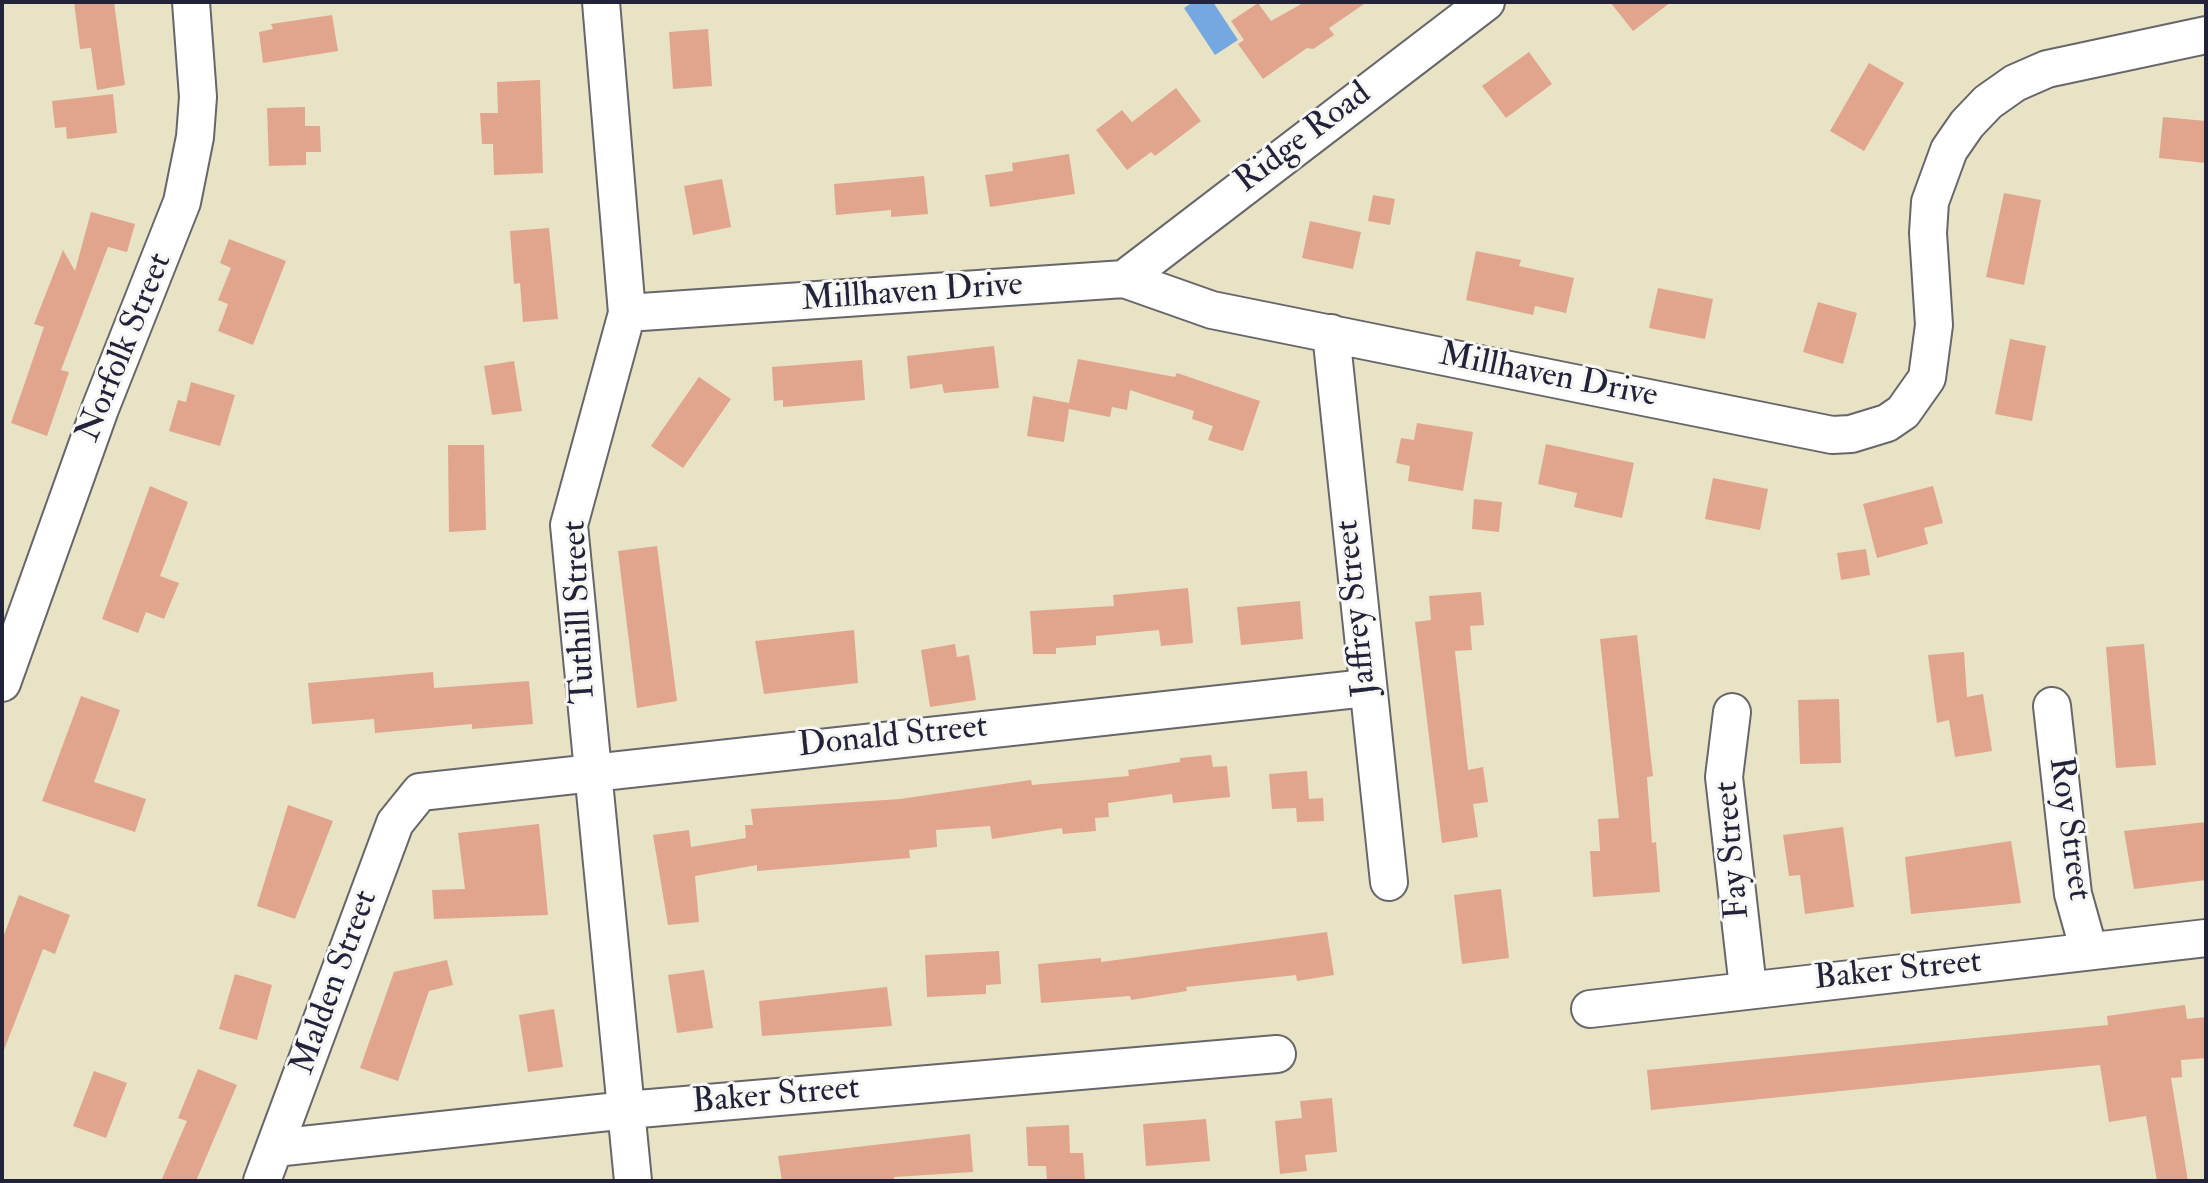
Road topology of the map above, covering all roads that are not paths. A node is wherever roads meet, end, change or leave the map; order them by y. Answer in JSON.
{"nodes":[{"id":1,"x":191,"y":2,"type":"edge"},
{"id":2,"x":601,"y":2,"type":"edge"},
{"id":3,"x":1486,"y":2,"type":"edge"},
{"id":4,"x":2206,"y":35,"type":"edge"},
{"id":5,"x":1124,"y":279,"type":"junction"},
{"id":6,"x":627,"y":313,"type":"junction"},
{"id":7,"x":1331,"y":333,"type":"junction"},
{"id":8,"x":2,"y":683,"type":"edge"},
{"id":9,"x":1366,"y":688,"type":"junction"},
{"id":10,"x":2052,"y":706,"type":"dead end"},
{"id":11,"x":1732,"y":712,"type":"dead end"},
{"id":12,"x":592,"y":771,"type":"junction"},
{"id":13,"x":420,"y":792,"type":"joint"},
{"id":14,"x":1389,"y":882,"type":"dead end"},
{"id":15,"x":2206,"y":938,"type":"edge"},
{"id":16,"x":2089,"y":951,"type":"junction"},
{"id":17,"x":1748,"y":988,"type":"junction"},
{"id":18,"x":1590,"y":1009,"type":"dead end"},
{"id":19,"x":1277,"y":1054,"type":"dead end"},
{"id":20,"x":627,"y":1110,"type":"junction"},
{"id":21,"x":269,"y":1165,"type":"edge"},
{"id":22,"x":633,"y":1181,"type":"edge"}],
"edges":[{"from":1,"to":8,"type":"street","name":"Norfolk Street"},
{"from":2,"to":6,"type":"street","name":"Tuthill Street"},
{"from":3,"to":5,"type":"street","name":"Ridge Road"},
{"from":4,"to":7,"type":"street","name":"Millhaven Drive"},
{"from":5,"to":6,"type":"street","name":"Millhaven Drive"},
{"from":5,"to":7,"type":"street","name":"Millhaven Drive"},
{"from":6,"to":12,"type":"street","name":"Tuthill Street"},
{"from":7,"to":9,"type":"street","name":"Jaffrey Street"},
{"from":9,"to":12,"type":"street","name":"Donald Street"},
{"from":9,"to":14,"type":"street","name":"Jaffrey Street"},
{"from":10,"to":16,"type":"street","name":"Roy Street"},
{"from":11,"to":17,"type":"street","name":"Fay Street"},
{"from":12,"to":13,"type":"street","name":"Donald Street"},
{"from":12,"to":20,"type":"street","name":"Tuthill Street"},
{"from":13,"to":21,"type":"street","name":"Malden Street"},
{"from":15,"to":16,"type":"street","name":"Baker Street"},
{"from":16,"to":17,"type":"street","name":"Baker Street"},
{"from":17,"to":18,"type":"street","name":"Baker Street"},
{"from":19,"to":20,"type":"street","name":"Baker Street"},
{"from":20,"to":21,"type":"street","name":"Baker Street"},
{"from":20,"to":22,"type":"street","name":"Tuthill Street"}]}
